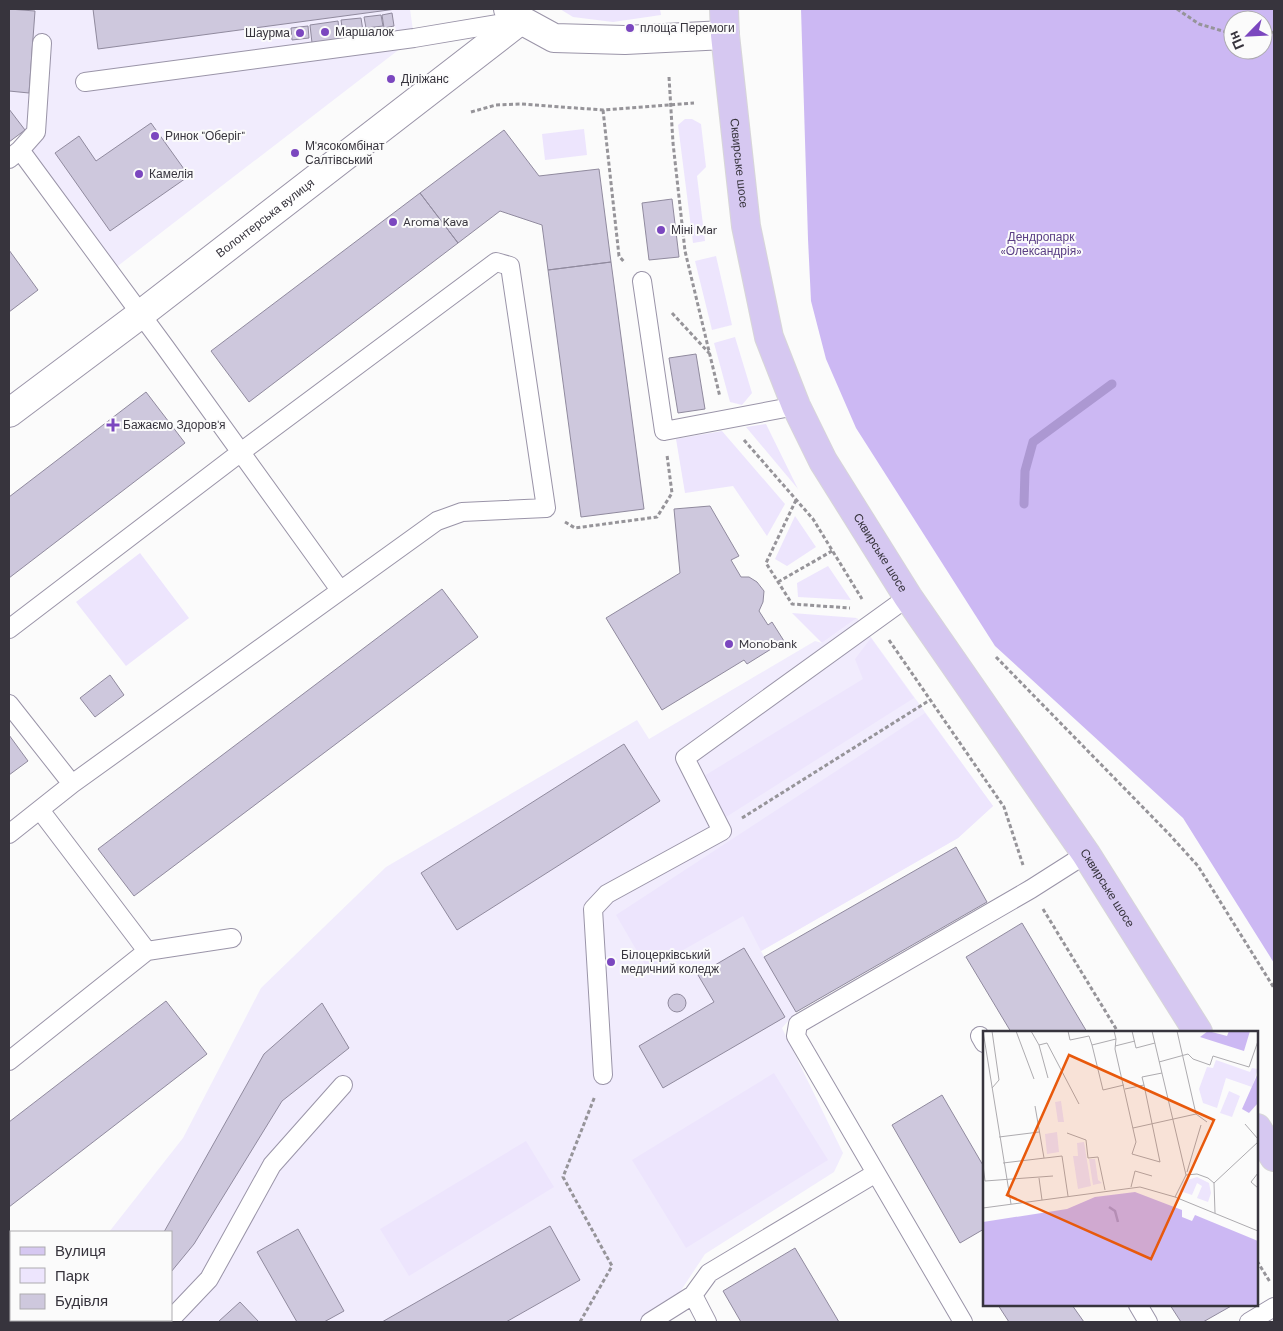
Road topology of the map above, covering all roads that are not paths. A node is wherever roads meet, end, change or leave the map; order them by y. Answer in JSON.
{"nodes":[{"id":1,"x":515,"y":15,"type":"edge"},
{"id":2,"x":725,"y":22,"type":"edge"},
{"id":3,"x":42,"y":43,"type":"dead end"},
{"id":4,"x":85,"y":82,"type":"dead end"},
{"id":5,"x":14,"y":154,"type":"edge"},
{"id":6,"x":642,"y":281,"type":"dead end"},
{"id":7,"x":141,"y":314,"type":"junction"},
{"id":8,"x":796,"y":406,"type":"junction"},
{"id":9,"x":9,"y":413,"type":"edge"},
{"id":10,"x":241,"y":452,"type":"junction"},
{"id":11,"x":340,"y":590,"type":"junction"},
{"id":12,"x":908,"y":597,"type":"junction"},
{"id":13,"x":9,"y":629,"type":"edge"},
{"id":14,"x":9,"y":704,"type":"edge"},
{"id":15,"x":72,"y":784,"type":"junction"},
{"id":16,"x":40,"y":810,"type":"junction"},
{"id":17,"x":9,"y":834,"type":"edge"},
{"id":18,"x":1086,"y":854,"type":"junction"},
{"id":19,"x":232,"y":938,"type":"dead end"},
{"id":20,"x":148,"y":951,"type":"junction"},
{"id":21,"x":1197,"y":1031,"type":"edge"},
{"id":22,"x":9,"y":1061,"type":"edge"},
{"id":23,"x":603,"y":1075,"type":"road end"},
{"id":24,"x":343,"y":1085,"type":"dead end"},
{"id":25,"x":1258,"y":1130,"type":"edge"},
{"id":26,"x":1274,"y":1157,"type":"edge"},
{"id":27,"x":876,"y":1173,"type":"junction"},
{"id":28,"x":693,"y":1295,"type":"junction"},
{"id":29,"x":1139,"y":1306,"type":"edge"},
{"id":30,"x":1274,"y":1307,"type":"edge"},
{"id":31,"x":172,"y":1318,"type":"edge"},
{"id":32,"x":650,"y":1322,"type":"edge"},
{"id":33,"x":707,"y":1322,"type":"edge"},
{"id":34,"x":963,"y":1322,"type":"edge"},
{"id":35,"x":1148,"y":1322,"type":"edge"},
{"id":36,"x":1249,"y":1322,"type":"edge"}],
"edges":[{"from":1,"to":2,"type":"street"},
{"from":1,"to":4,"type":"lane"},
{"from":1,"to":7,"type":"street","name":"Волонтерська вулиця"},
{"from":2,"to":8,"type":"main road","name":"Сквирське шосе"},
{"from":3,"to":5,"type":"lane"},
{"from":5,"to":7,"type":"lane"},
{"from":6,"to":8,"type":"lane"},
{"from":7,"to":9,"type":"street","name":"Волонтерська вулиця"},
{"from":7,"to":10,"type":"lane"},
{"from":8,"to":12,"type":"main road","name":"Сквирське шосе"},
{"from":10,"to":11,"type":"lane"},
{"from":10,"to":11,"type":"lane"},
{"from":10,"to":13,"type":"lane"},
{"from":11,"to":15,"type":"lane"},
{"from":12,"to":18,"type":"main road","name":"Сквирське шосе"},
{"from":12,"to":23,"type":"lane"},
{"from":14,"to":15,"type":"lane"},
{"from":15,"to":16,"type":"lane"},
{"from":16,"to":17,"type":"lane"},
{"from":16,"to":20,"type":"lane"},
{"from":18,"to":21,"type":"main road","name":"Сквирське шосе"},
{"from":18,"to":27,"type":"lane"},
{"from":19,"to":20,"type":"lane"},
{"from":20,"to":22,"type":"lane"},
{"from":24,"to":31,"type":"lane"},
{"from":25,"to":26,"type":"main road"},
{"from":27,"to":28,"type":"lane"},
{"from":27,"to":34,"type":"lane"},
{"from":28,"to":32,"type":"lane"},
{"from":28,"to":33,"type":"lane"},
{"from":29,"to":35,"type":"lane"},
{"from":30,"to":36,"type":"lane"}]}
